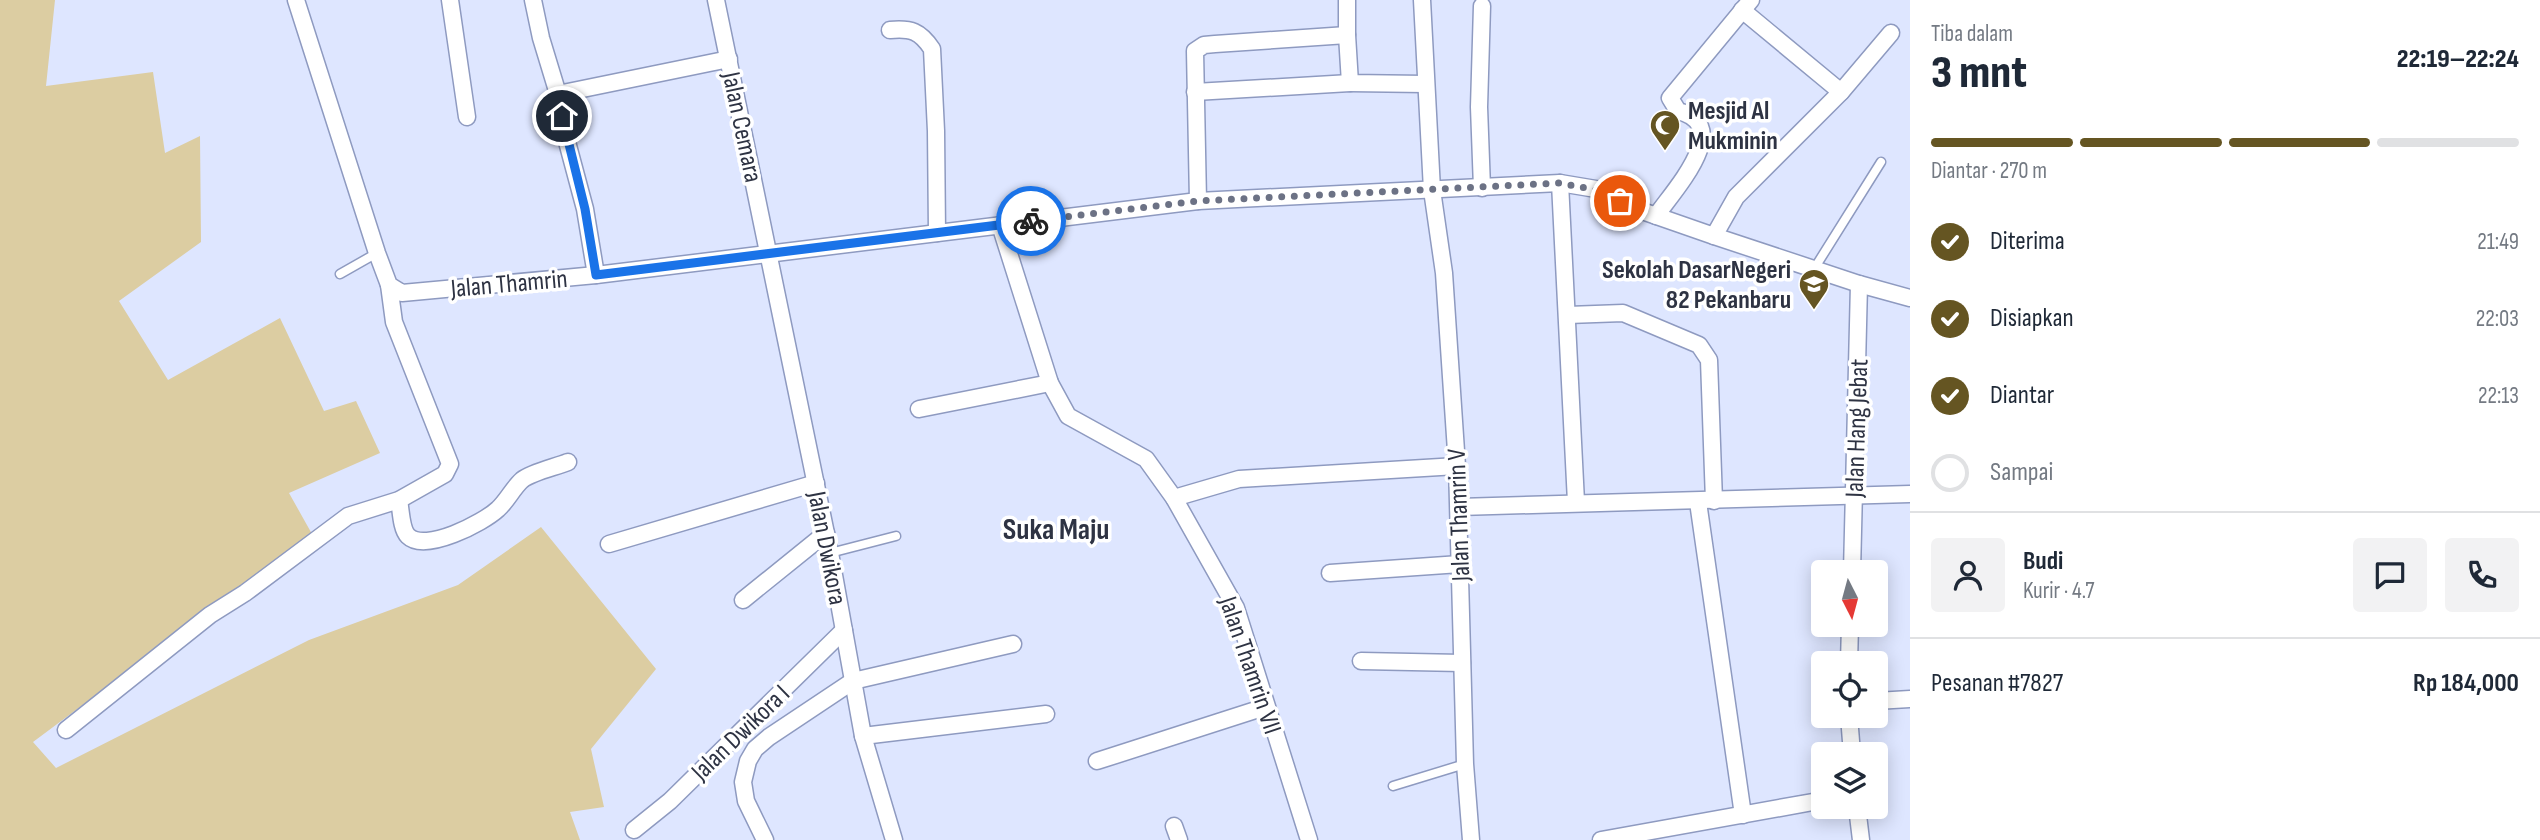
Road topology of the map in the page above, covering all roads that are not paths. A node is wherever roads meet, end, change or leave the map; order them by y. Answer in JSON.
{"nodes":[{"id":1,"x":296,"y":0,"type":"edge"},
{"id":2,"x":450,"y":0,"type":"edge"},
{"id":3,"x":533,"y":0,"type":"edge"},
{"id":4,"x":716,"y":0,"type":"edge"},
{"id":5,"x":1347,"y":0,"type":"edge"},
{"id":6,"x":1422,"y":0,"type":"edge"},
{"id":7,"x":1747,"y":5,"type":"edge"},
{"id":8,"x":1482,"y":6,"type":"dead end"},
{"id":9,"x":890,"y":30,"type":"dead end"},
{"id":10,"x":1891,"y":33,"type":"dead end"},
{"id":11,"x":1347,"y":35,"type":"junction"},
{"id":12,"x":729,"y":59,"type":"junction"},
{"id":13,"x":1350,"y":83,"type":"junction"},
{"id":14,"x":1425,"y":84,"type":"junction"},
{"id":15,"x":1195,"y":92,"type":"junction"},
{"id":16,"x":1841,"y":92,"type":"junction"},
{"id":17,"x":558,"y":94,"type":"junction"},
{"id":18,"x":467,"y":117,"type":"dead end"},
{"id":19,"x":1881,"y":162,"type":"dead end"},
{"id":20,"x":1560,"y":183,"type":"junction"},
{"id":21,"x":1482,"y":188,"type":"junction"},
{"id":22,"x":1432,"y":190,"type":"junction"},
{"id":23,"x":1198,"y":201,"type":"junction"},
{"id":24,"x":1656,"y":216,"type":"junction"},
{"id":25,"x":1000,"y":225,"type":"junction"},
{"id":26,"x":937,"y":233,"type":"junction"},
{"id":27,"x":1714,"y":236,"type":"junction"},
{"id":28,"x":377,"y":253,"type":"junction"},
{"id":29,"x":770,"y":253,"type":"junction"},
{"id":30,"x":1814,"y":269,"type":"junction"},
{"id":31,"x":340,"y":274,"type":"dead end"},
{"id":32,"x":596,"y":275,"type":"junction"},
{"id":33,"x":1859,"y":284,"type":"junction"},
{"id":34,"x":389,"y":285,"type":"junction"},
{"id":35,"x":1910,"y":298,"type":"edge"},
{"id":36,"x":1568,"y":315,"type":"junction"},
{"id":37,"x":1050,"y":383,"type":"junction"},
{"id":38,"x":919,"y":409,"type":"dead end"},
{"id":39,"x":568,"y":462,"type":"dead end"},
{"id":40,"x":1457,"y":466,"type":"junction"},
{"id":41,"x":816,"y":483,"type":"junction"},
{"id":42,"x":1910,"y":494,"type":"edge"},
{"id":43,"x":1854,"y":495,"type":"junction"},
{"id":44,"x":1174,"y":498,"type":"junction"},
{"id":45,"x":399,"y":500,"type":"junction"},
{"id":46,"x":1706,"y":501,"type":"junction"},
{"id":47,"x":1576,"y":502,"type":"junction"},
{"id":48,"x":1460,"y":507,"type":"junction"},
{"id":49,"x":826,"y":533,"type":"junction"},
{"id":50,"x":896,"y":536,"type":"dead end"},
{"id":51,"x":609,"y":544,"type":"dead end"},
{"id":52,"x":830,"y":553,"type":"junction"},
{"id":53,"x":1852,"y":560,"type":"edge"},
{"id":54,"x":1460,"y":564,"type":"junction"},
{"id":55,"x":1330,"y":573,"type":"dead end"},
{"id":56,"x":743,"y":600,"type":"dead end"},
{"id":57,"x":844,"y":630,"type":"junction"},
{"id":58,"x":1013,"y":644,"type":"dead end"},
{"id":59,"x":1361,"y":661,"type":"dead end"},
{"id":60,"x":1462,"y":663,"type":"junction"},
{"id":61,"x":853,"y":681,"type":"junction"},
{"id":62,"x":1910,"y":699,"type":"edge"},
{"id":63,"x":1888,"y":700,"type":"edge"},
{"id":64,"x":1265,"y":707,"type":"junction"},
{"id":65,"x":1046,"y":714,"type":"dead end"},
{"id":66,"x":66,"y":730,"type":"dead end"},
{"id":67,"x":863,"y":736,"type":"junction"},
{"id":68,"x":1097,"y":761,"type":"dead end"},
{"id":69,"x":1465,"y":764,"type":"junction"},
{"id":70,"x":1393,"y":786,"type":"dead end"},
{"id":71,"x":1811,"y":802,"type":"edge"},
{"id":72,"x":1743,"y":815,"type":"junction"},
{"id":73,"x":634,"y":830,"type":"dead end"},
{"id":74,"x":765,"y":840,"type":"edge"},
{"id":75,"x":894,"y":840,"type":"edge"},
{"id":76,"x":1309,"y":840,"type":"edge"},
{"id":77,"x":1471,"y":840,"type":"edge"},
{"id":78,"x":1601,"y":840,"type":"edge"}],
"edges":[{"from":1,"to":28,"type":"street"},
{"from":2,"to":18,"type":"street"},
{"from":3,"to":17,"type":"street"},
{"from":4,"to":12,"type":"street","name":"Jalan Cemara"},
{"from":5,"to":11,"type":"street"},
{"from":6,"to":14,"type":"street","name":"Jalan Thamrin V"},
{"from":7,"to":16,"type":"street"},
{"from":7,"to":24,"type":"street"},
{"from":8,"to":21,"type":"street"},
{"from":9,"to":26,"type":"street"},
{"from":10,"to":16,"type":"street"},
{"from":11,"to":13,"type":"street"},
{"from":11,"to":15,"type":"street"},
{"from":12,"to":17,"type":"street"},
{"from":12,"to":29,"type":"street","name":"Jalan Cemara"},
{"from":13,"to":14,"type":"street"},
{"from":13,"to":15,"type":"street"},
{"from":14,"to":22,"type":"street","name":"Jalan Thamrin V"},
{"from":15,"to":23,"type":"street"},
{"from":16,"to":27,"type":"street"},
{"from":17,"to":32,"type":"street"},
{"from":19,"to":30,"type":"lane"},
{"from":20,"to":21,"type":"street","name":"Jalan Thamrin"},
{"from":20,"to":24,"type":"street","name":"Jalan Thamrin"},
{"from":20,"to":36,"type":"street"},
{"from":21,"to":22,"type":"street","name":"Jalan Thamrin"},
{"from":22,"to":23,"type":"street","name":"Jalan Thamrin"},
{"from":22,"to":40,"type":"street","name":"Jalan Thamrin V"},
{"from":23,"to":25,"type":"street","name":"Jalan Thamrin"},
{"from":24,"to":27,"type":"street","name":"Jalan Thamrin"},
{"from":25,"to":26,"type":"street","name":"Jalan Thamrin"},
{"from":25,"to":37,"type":"street","name":"Jalan Thamrin VII"},
{"from":26,"to":29,"type":"street","name":"Jalan Thamrin"},
{"from":27,"to":30,"type":"street","name":"Jalan Thamrin"},
{"from":28,"to":31,"type":"lane"},
{"from":28,"to":34,"type":"street"},
{"from":29,"to":32,"type":"street","name":"Jalan Thamrin"},
{"from":29,"to":41,"type":"street","name":"Jalan Dwikora"},
{"from":30,"to":33,"type":"street","name":"Jalan Thamrin"},
{"from":32,"to":34,"type":"street","name":"Jalan Thamrin"},
{"from":33,"to":35,"type":"street","name":"Jalan Thamrin"},
{"from":33,"to":43,"type":"street","name":"Jalan Hang Jebat"},
{"from":34,"to":45,"type":"street"},
{"from":36,"to":46,"type":"street"},
{"from":36,"to":47,"type":"street"},
{"from":37,"to":38,"type":"street"},
{"from":37,"to":44,"type":"street","name":"Jalan Thamrin VII"},
{"from":39,"to":45,"type":"street"},
{"from":40,"to":44,"type":"street"},
{"from":40,"to":48,"type":"street","name":"Jalan Thamrin V"},
{"from":41,"to":49,"type":"street","name":"Jalan Dwikora"},
{"from":41,"to":51,"type":"street"},
{"from":42,"to":43,"type":"street"},
{"from":43,"to":46,"type":"street"},
{"from":43,"to":53,"type":"street","name":"Jalan Hang Jebat"},
{"from":44,"to":64,"type":"street","name":"Jalan Thamrin VII"},
{"from":45,"to":66,"type":"street"},
{"from":46,"to":47,"type":"street"},
{"from":46,"to":72,"type":"street"},
{"from":47,"to":48,"type":"street"},
{"from":48,"to":54,"type":"street","name":"Jalan Thamrin V"},
{"from":49,"to":52,"type":"street","name":"Jalan Dwikora"},
{"from":49,"to":56,"type":"street"},
{"from":50,"to":52,"type":"lane"},
{"from":52,"to":57,"type":"street","name":"Jalan Dwikora"},
{"from":54,"to":55,"type":"street"},
{"from":54,"to":60,"type":"street","name":"Jalan Thamrin V"},
{"from":57,"to":61,"type":"street","name":"Jalan Dwikora"},
{"from":57,"to":73,"type":"street","name":"Jalan Dwikora I"},
{"from":58,"to":61,"type":"street"},
{"from":59,"to":60,"type":"street"},
{"from":60,"to":69,"type":"street","name":"Jalan Thamrin V"},
{"from":61,"to":67,"type":"street","name":"Jalan Dwikora"},
{"from":61,"to":74,"type":"street"},
{"from":62,"to":63,"type":"street"},
{"from":64,"to":68,"type":"street"},
{"from":64,"to":76,"type":"street","name":"Jalan Thamrin VII"},
{"from":65,"to":67,"type":"street"},
{"from":67,"to":75,"type":"street","name":"Jalan Dwikora"},
{"from":69,"to":70,"type":"lane"},
{"from":69,"to":77,"type":"street","name":"Jalan Thamrin V"},
{"from":71,"to":72,"type":"street"},
{"from":72,"to":78,"type":"street"}]}
